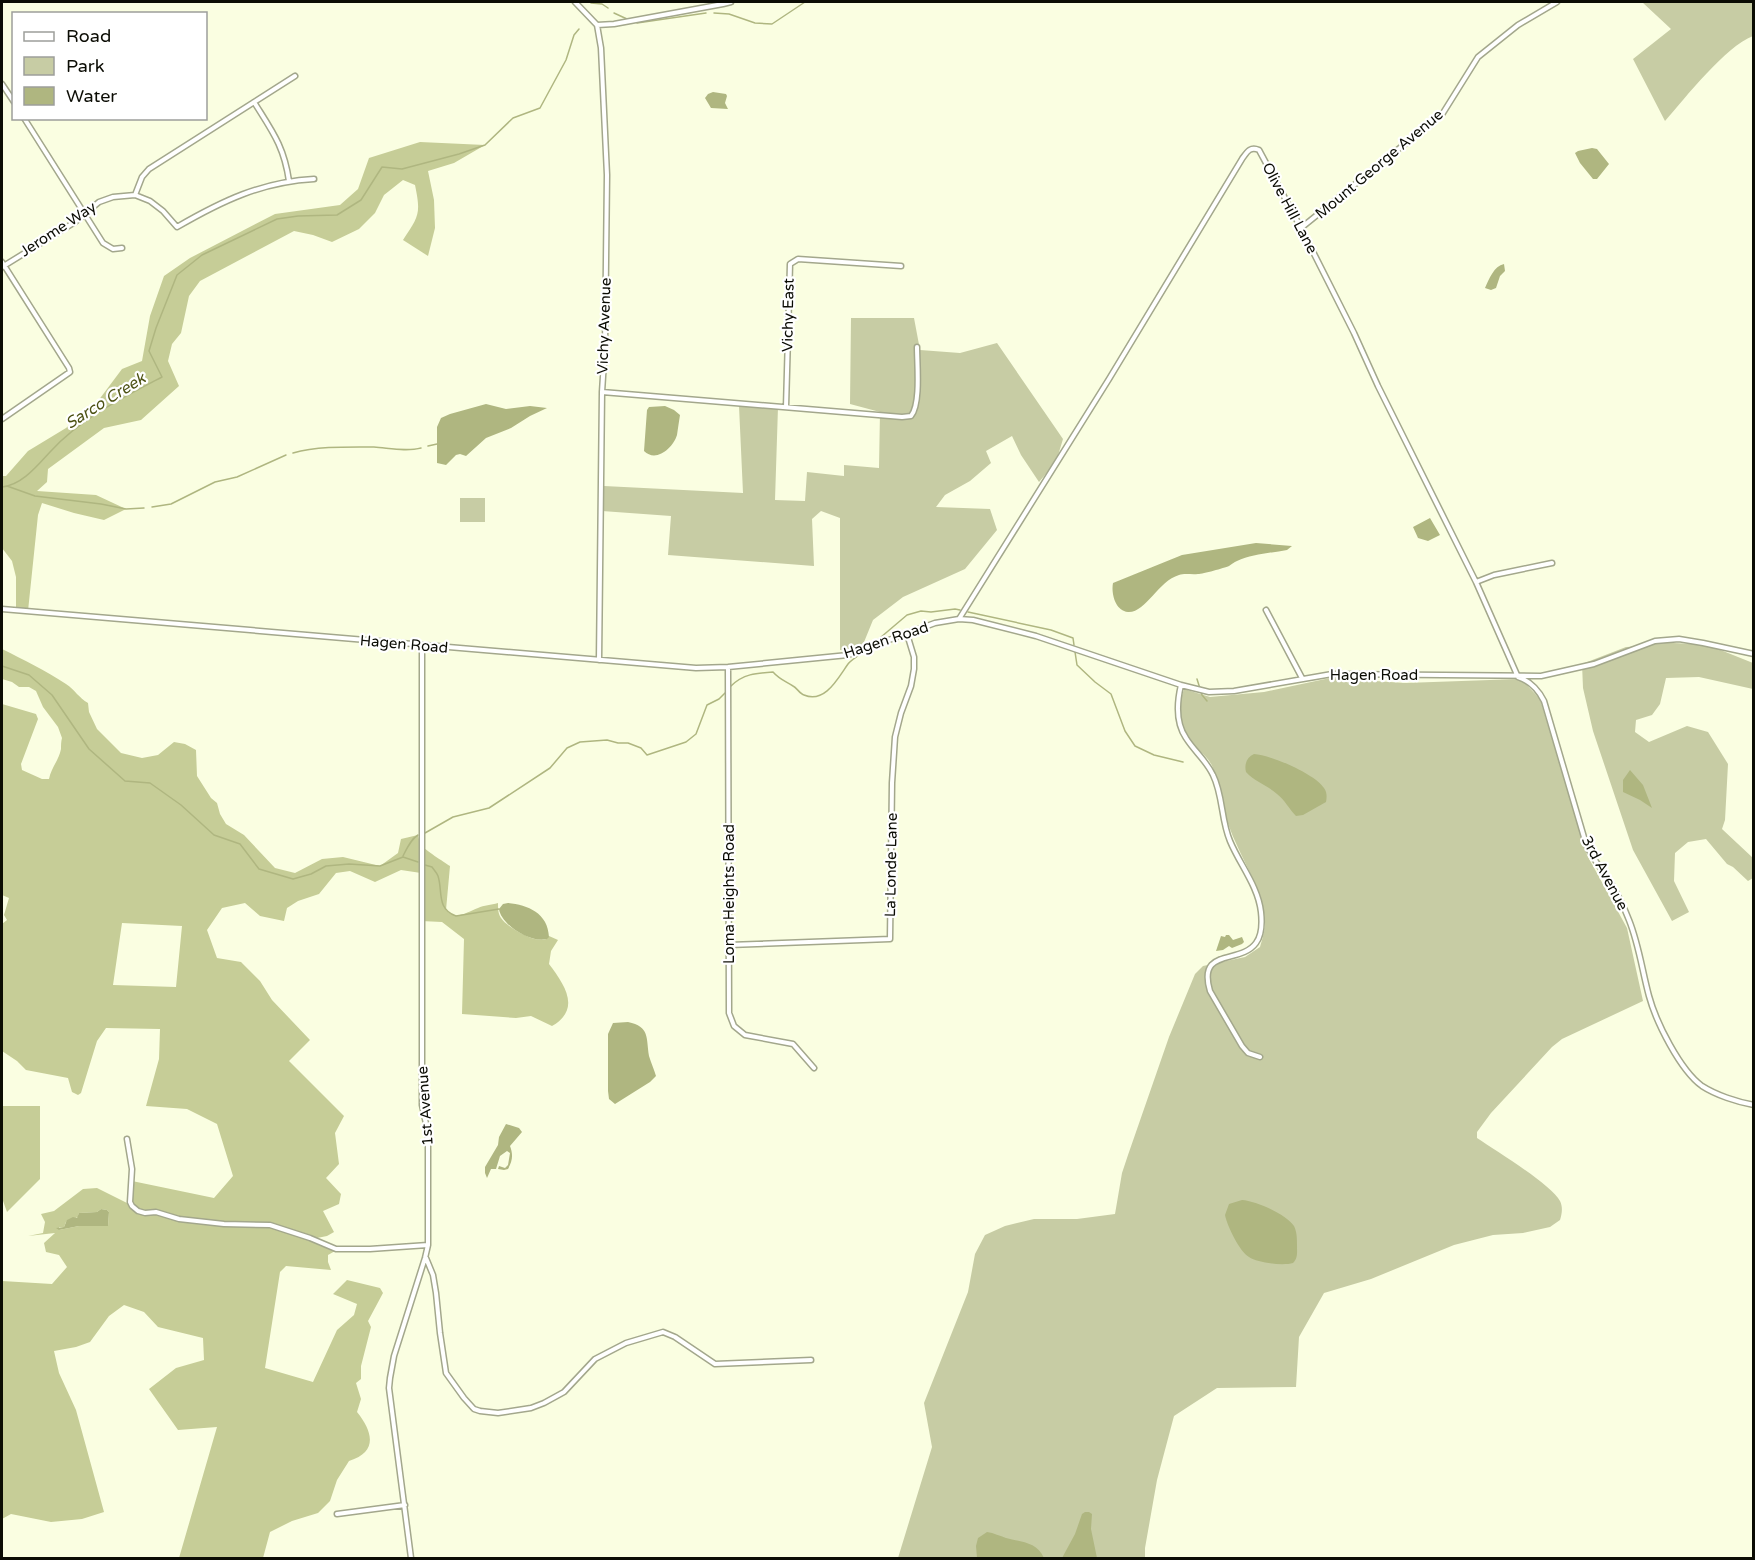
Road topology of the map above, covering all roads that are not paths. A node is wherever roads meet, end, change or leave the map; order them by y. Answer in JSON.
{"nodes":[{"id":1,"x":575,"y":2,"type":"edge"},
{"id":2,"x":731,"y":2,"type":"edge"},
{"id":3,"x":1557,"y":2,"type":"edge"},
{"id":4,"x":597,"y":26,"type":"junction"},
{"id":5,"x":295,"y":76,"type":"dead end"},
{"id":6,"x":2,"y":84,"type":"edge"},
{"id":7,"x":12,"y":99,"type":"edge"},
{"id":8,"x":254,"y":102,"type":"junction"},
{"id":9,"x":25,"y":120,"type":"edge"},
{"id":10,"x":314,"y":179,"type":"dead end"},
{"id":11,"x":289,"y":181,"type":"junction"},
{"id":12,"x":135,"y":195,"type":"junction"},
{"id":13,"x":84,"y":213,"type":"junction"},
{"id":14,"x":1301,"y":228,"type":"junction"},
{"id":15,"x":122,"y":248,"type":"dead end"},
{"id":16,"x":2,"y":265,"type":"edge"},
{"id":17,"x":901,"y":266,"type":"dead end"},
{"id":18,"x":917,"y":347,"type":"dead end"},
{"id":19,"x":602,"y":393,"type":"junction"},
{"id":20,"x":786,"y":407,"type":"junction"},
{"id":21,"x":2,"y":419,"type":"edge"},
{"id":22,"x":1552,"y":562,"type":"dead end"},
{"id":23,"x":1476,"y":582,"type":"junction"},
{"id":24,"x":2,"y":609,"type":"edge"},
{"id":25,"x":1266,"y":610,"type":"dead end"},
{"id":26,"x":959,"y":620,"type":"junction"},
{"id":27,"x":907,"y":634,"type":"junction"},
{"id":28,"x":422,"y":646,"type":"junction"},
{"id":29,"x":1754,"y":654,"type":"edge"},
{"id":30,"x":599,"y":660,"type":"junction"},
{"id":31,"x":728,"y":667,"type":"junction"},
{"id":32,"x":1518,"y":677,"type":"junction"},
{"id":33,"x":1302,"y":678,"type":"junction"},
{"id":34,"x":1181,"y":685,"type":"junction"},
{"id":35,"x":729,"y":945,"type":"junction"},
{"id":36,"x":1260,"y":1057,"type":"dead end"},
{"id":37,"x":814,"y":1068,"type":"dead end"},
{"id":38,"x":1754,"y":1105,"type":"edge"},
{"id":39,"x":127,"y":1139,"type":"dead end"},
{"id":40,"x":428,"y":1245,"type":"junction"},
{"id":41,"x":425,"y":1258,"type":"junction"},
{"id":42,"x":811,"y":1360,"type":"dead end"},
{"id":43,"x":405,"y":1505,"type":"junction"},
{"id":44,"x":337,"y":1514,"type":"dead end"},
{"id":45,"x":411,"y":1558,"type":"edge"}],
"edges":[{"from":1,"to":4,"type":"street"},
{"from":2,"to":4,"type":"street"},
{"from":3,"to":14,"type":"street","name":"Mount George Avenue"},
{"from":4,"to":19,"type":"street","name":"Vichy Avenue"},
{"from":5,"to":8,"type":"street"},
{"from":6,"to":7,"type":"street"},
{"from":8,"to":11,"type":"street"},
{"from":8,"to":12,"type":"street"},
{"from":9,"to":13,"type":"street"},
{"from":10,"to":11,"type":"street"},
{"from":11,"to":12,"type":"street"},
{"from":12,"to":13,"type":"street","name":"Jerome Way"},
{"from":13,"to":15,"type":"street"},
{"from":13,"to":16,"type":"street","name":"Jerome Way"},
{"from":14,"to":23,"type":"street","name":"Olive Hill Lane"},
{"from":14,"to":26,"type":"street","name":"Olive Hill Lane"},
{"from":16,"to":21,"type":"street"},
{"from":17,"to":20,"type":"street","name":"Vichy East"},
{"from":18,"to":20,"type":"street"},
{"from":19,"to":20,"type":"street"},
{"from":19,"to":30,"type":"street","name":"Vichy Avenue"},
{"from":22,"to":23,"type":"street"},
{"from":23,"to":32,"type":"street","name":"Olive Hill Lane"},
{"from":24,"to":28,"type":"street","name":"Hagen Road"},
{"from":25,"to":33,"type":"street"},
{"from":26,"to":27,"type":"street","name":"Hagen Road"},
{"from":26,"to":34,"type":"street","name":"Hagen Road"},
{"from":27,"to":31,"type":"street","name":"Hagen Road"},
{"from":27,"to":35,"type":"street","name":"La Londe Lane"},
{"from":28,"to":30,"type":"street","name":"Hagen Road"},
{"from":28,"to":40,"type":"street","name":"1st Avenue"},
{"from":29,"to":32,"type":"street","name":"Hagen Road"},
{"from":30,"to":31,"type":"street","name":"Hagen Road"},
{"from":31,"to":35,"type":"street","name":"Loma Heights Road"},
{"from":32,"to":33,"type":"street","name":"Hagen Road"},
{"from":32,"to":38,"type":"street","name":"3rd Avenue"},
{"from":33,"to":34,"type":"street","name":"Hagen Road"},
{"from":34,"to":36,"type":"street"},
{"from":35,"to":37,"type":"street","name":"Loma Heights Road"},
{"from":39,"to":40,"type":"street"},
{"from":40,"to":41,"type":"street","name":"1st Avenue"},
{"from":41,"to":42,"type":"street"},
{"from":41,"to":43,"type":"street","name":"1st Avenue"},
{"from":43,"to":44,"type":"street"},
{"from":43,"to":45,"type":"street","name":"1st Avenue"}]}
